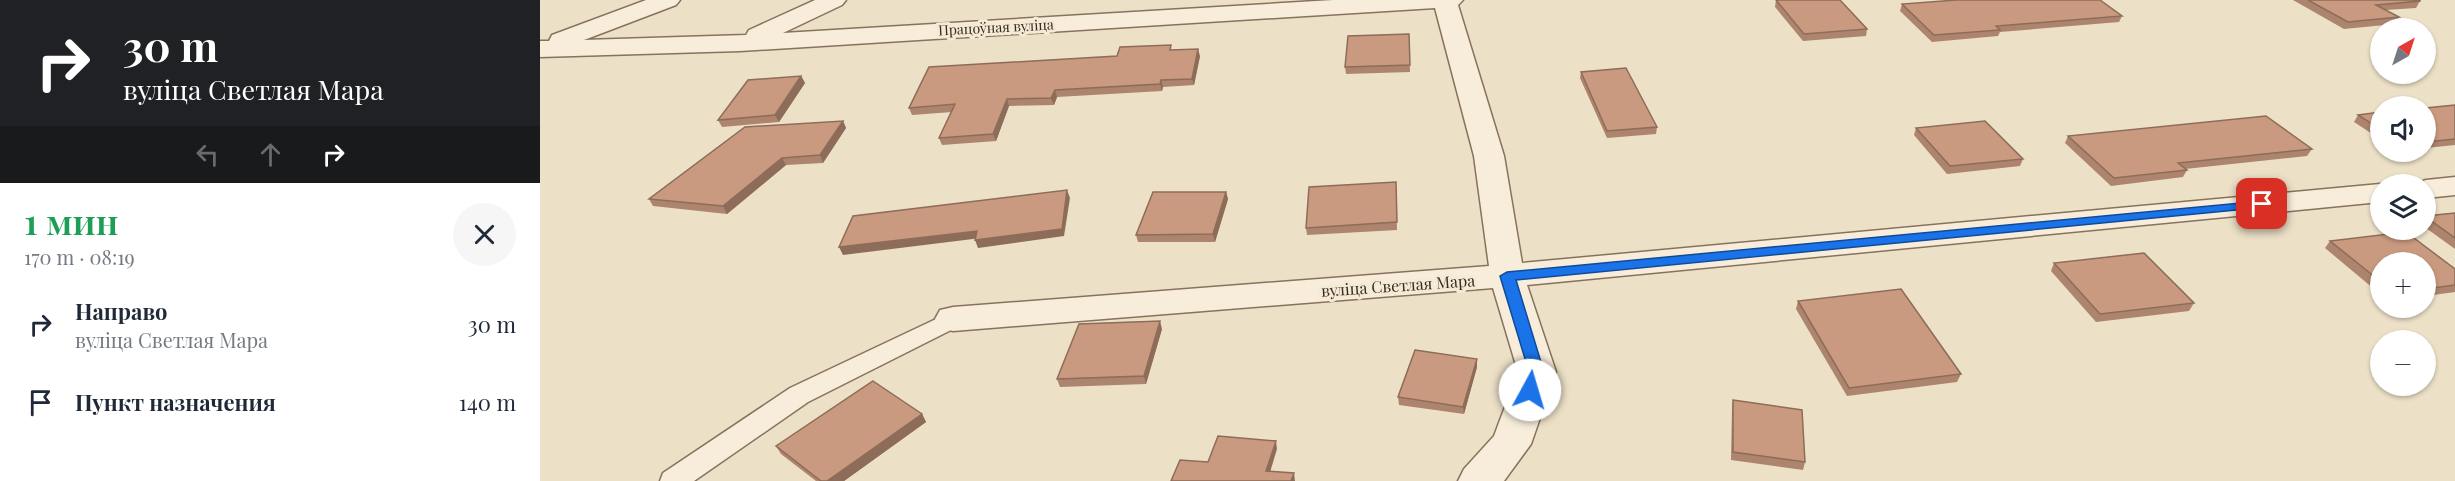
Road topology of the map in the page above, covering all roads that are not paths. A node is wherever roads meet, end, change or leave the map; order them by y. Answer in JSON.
{"nodes":[{"id":1,"x":668,"y":0,"type":"edge"},
{"id":2,"x":834,"y":0,"type":"edge"},
{"id":3,"x":1445,"y":0,"type":"edge"},
{"id":4,"x":1451,"y":0,"type":"edge"},
{"id":5,"x":740,"y":43,"type":"junction"},
{"id":6,"x":540,"y":48,"type":"edge"},
{"id":7,"x":2455,"y":186,"type":"edge"},
{"id":8,"x":2436,"y":188,"type":"edge"},
{"id":9,"x":2370,"y":194,"type":"edge"},
{"id":10,"x":1507,"y":276,"type":"junction"},
{"id":11,"x":953,"y":319,"type":"joint"},
{"id":12,"x":673,"y":481,"type":"edge"},
{"id":13,"x":1479,"y":481,"type":"edge"}],
"edges":[{"from":1,"to":6,"type":"street"},
{"from":2,"to":5,"type":"street"},
{"from":3,"to":4,"type":"street","name":"Працоўная вуліца"},
{"from":3,"to":5,"type":"street","name":"Працоўная вуліца"},
{"from":3,"to":10,"type":"street"},
{"from":5,"to":6,"type":"street","name":"Працоўная вуліца"},
{"from":7,"to":8,"type":"street"},
{"from":9,"to":10,"type":"street","name":"вуліца Светлая Мара"},
{"from":10,"to":11,"type":"street","name":"вуліца Светлая Мара"},
{"from":10,"to":13,"type":"street"},
{"from":11,"to":12,"type":"lane"}]}
